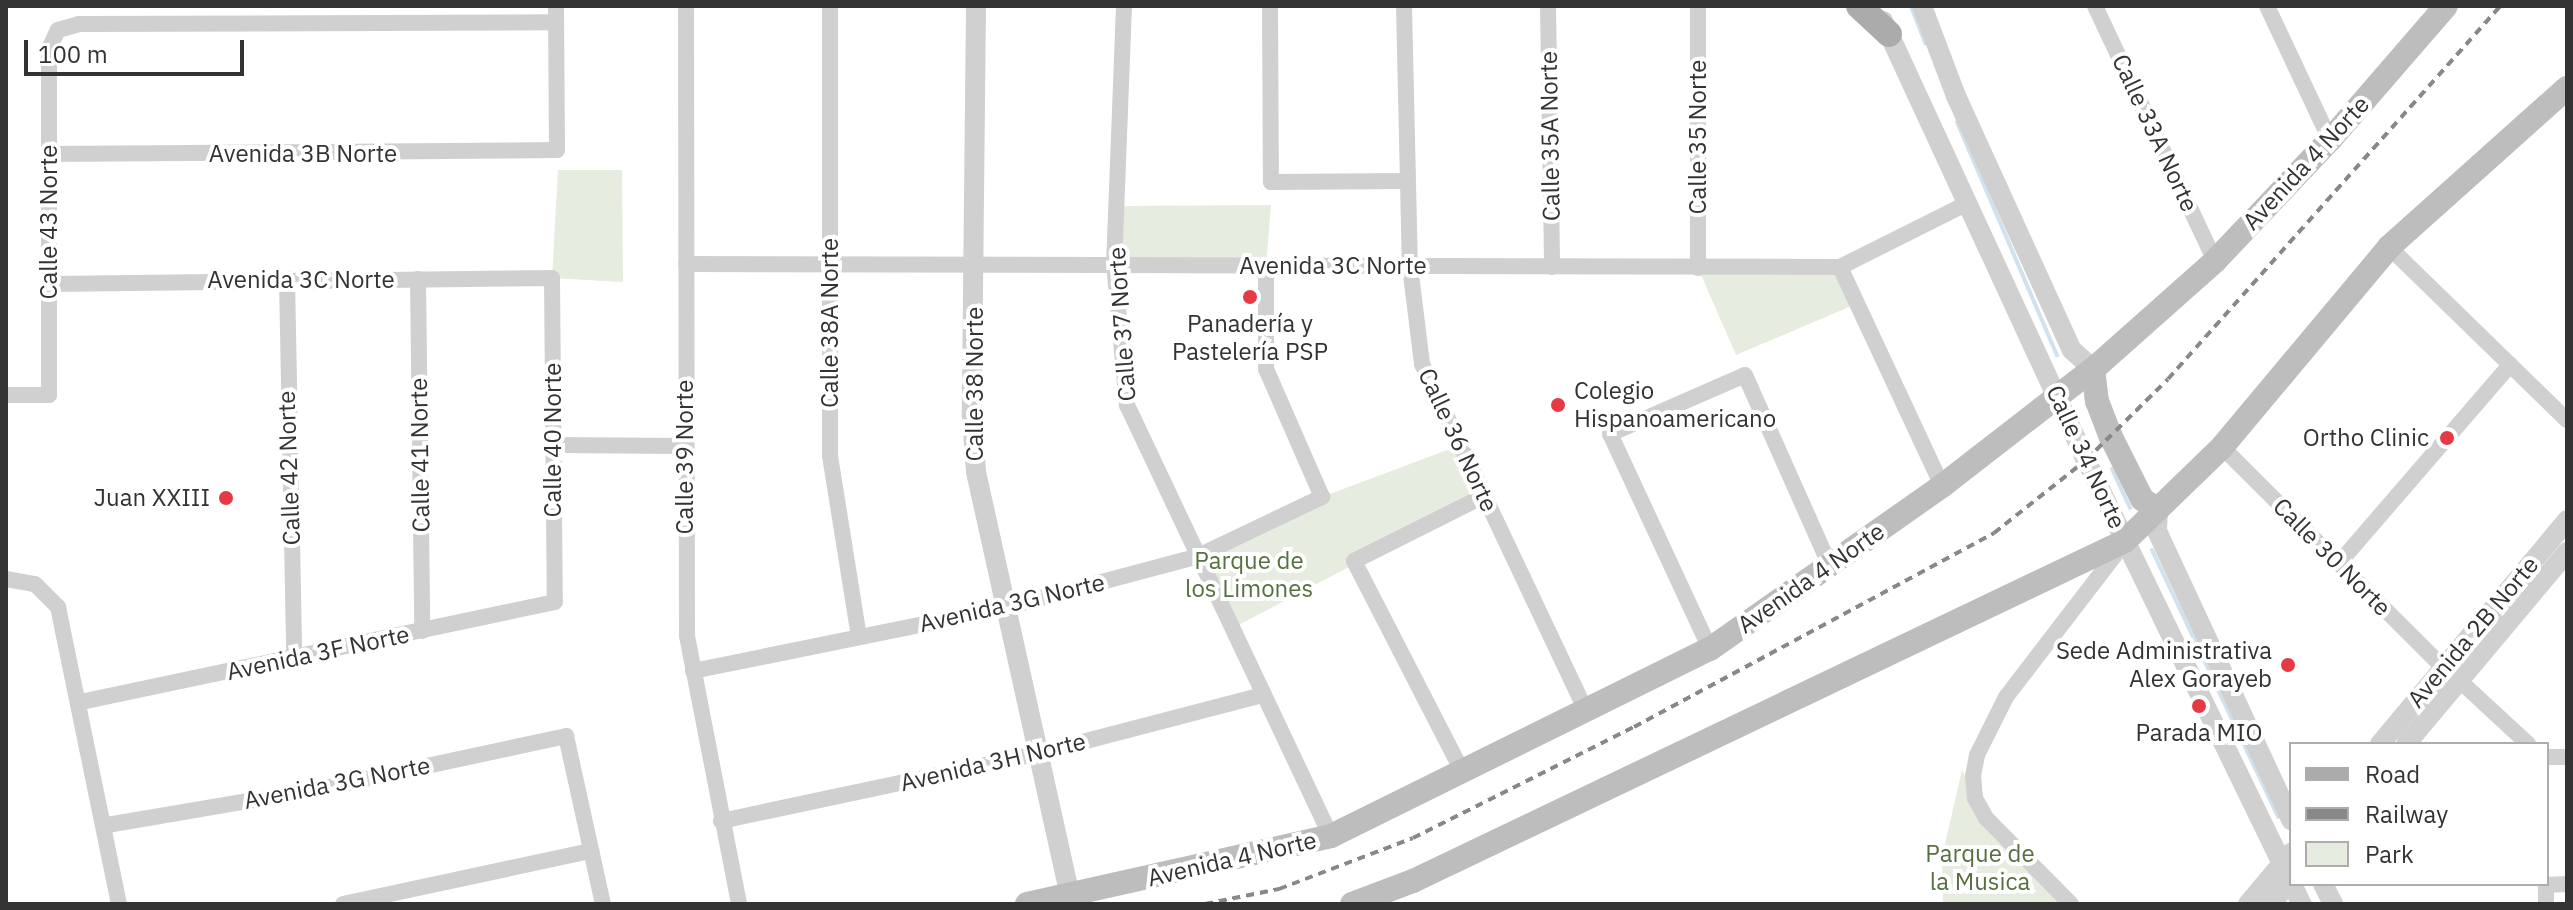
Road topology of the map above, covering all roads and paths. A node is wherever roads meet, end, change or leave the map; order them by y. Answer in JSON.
{"nodes":[{"id":1,"x":686,"y":6,"type":"edge"},
{"id":2,"x":830,"y":6,"type":"edge"},
{"id":3,"x":976,"y":6,"type":"edge"},
{"id":4,"x":1124,"y":6,"type":"edge"},
{"id":5,"x":1270,"y":6,"type":"edge"},
{"id":6,"x":1404,"y":6,"type":"edge"},
{"id":7,"x":1548,"y":6,"type":"edge"},
{"id":8,"x":1698,"y":6,"type":"edge"},
{"id":9,"x":1859,"y":6,"type":"edge"},
{"id":10,"x":1877,"y":6,"type":"edge"},
{"id":11,"x":1922,"y":6,"type":"edge"},
{"id":12,"x":1936,"y":6,"type":"edge"},
{"id":13,"x":2095,"y":6,"type":"edge"},
{"id":14,"x":2267,"y":6,"type":"edge"},
{"id":15,"x":2446,"y":6,"type":"edge"},
{"id":16,"x":556,"y":14,"type":"edge"},
{"id":17,"x":1889,"y":34,"type":"junction"},
{"id":18,"x":1939,"y":52,"type":"junction"},
{"id":19,"x":2567,"y":88,"type":"edge"},
{"id":20,"x":2330,"y":140,"type":"junction"},
{"id":21,"x":50,"y":154,"type":"junction"},
{"id":22,"x":1406,"y":181,"type":"junction"},
{"id":23,"x":1966,"y":204,"type":"junction"},
{"id":24,"x":2389,"y":247,"type":"junction"},
{"id":25,"x":2215,"y":261,"type":"junction"},
{"id":26,"x":975,"y":262,"type":"junction"},
{"id":27,"x":1114,"y":263,"type":"junction"},
{"id":28,"x":686,"y":264,"type":"junction"},
{"id":29,"x":831,"y":264,"type":"junction"},
{"id":30,"x":1266,"y":266,"type":"junction"},
{"id":31,"x":1410,"y":267,"type":"junction"},
{"id":32,"x":1552,"y":267,"type":"junction"},
{"id":33,"x":1840,"y":267,"type":"junction"},
{"id":34,"x":1698,"y":268,"type":"junction"},
{"id":35,"x":552,"y":278,"type":"joint"},
{"id":36,"x":287,"y":279,"type":"junction"},
{"id":37,"x":418,"y":279,"type":"junction"},
{"id":38,"x":49,"y":284,"type":"junction"},
{"id":39,"x":2510,"y":365,"type":"junction"},
{"id":40,"x":2093,"y":369,"type":"junction"},
{"id":41,"x":6,"y":395,"type":"edge"},
{"id":42,"x":2057,"y":397,"type":"junction"},
{"id":43,"x":2567,"y":420,"type":"edge"},
{"id":44,"x":553,"y":445,"type":"junction"},
{"id":45,"x":685,"y":446,"type":"junction"},
{"id":46,"x":2222,"y":447,"type":"junction"},
{"id":47,"x":1942,"y":486,"type":"junction"},
{"id":48,"x":1484,"y":496,"type":"junction"},
{"id":49,"x":2158,"y":510,"type":"junction"},
{"id":50,"x":2567,"y":520,"type":"edge"},
{"id":51,"x":2125,"y":541,"type":"junction"},
{"id":52,"x":2567,"y":552,"type":"edge"},
{"id":53,"x":1196,"y":557,"type":"junction"},
{"id":54,"x":2339,"y":563,"type":"junction"},
{"id":55,"x":1830,"y":566,"type":"junction"},
{"id":56,"x":6,"y":579,"type":"edge"},
{"id":57,"x":555,"y":602,"type":"joint"},
{"id":58,"x":1004,"y":608,"type":"junction"},
{"id":59,"x":422,"y":631,"type":"junction"},
{"id":60,"x":859,"y":637,"type":"junction"},
{"id":61,"x":1710,"y":649,"type":"junction"},
{"id":62,"x":294,"y":657,"type":"junction"},
{"id":63,"x":2443,"y":667,"type":"junction"},
{"id":64,"x":693,"y":671,"type":"junction"},
{"id":65,"x":2460,"y":681,"type":"junction"},
{"id":66,"x":1263,"y":695,"type":"junction"},
{"id":67,"x":81,"y":702,"type":"junction"},
{"id":68,"x":1586,"y":711,"type":"junction"},
{"id":69,"x":2382,"y":742,"type":"edge"},
{"id":70,"x":2408,"y":742,"type":"edge"},
{"id":71,"x":2526,"y":742,"type":"edge"},
{"id":72,"x":1036,"y":754,"type":"junction"},
{"id":73,"x":1463,"y":773,"type":"junction"},
{"id":74,"x":2289,"y":816,"type":"edge"},
{"id":75,"x":721,"y":821,"type":"junction"},
{"id":76,"x":107,"y":825,"type":"junction"},
{"id":77,"x":1331,"y":836,"type":"junction"},
{"id":78,"x":591,"y":851,"type":"junction"},
{"id":79,"x":2288,"y":870,"type":"edge"},
{"id":80,"x":2324,"y":886,"type":"edge"},
{"id":81,"x":1067,"y":901,"type":"edge"},
{"id":82,"x":119,"y":904,"type":"edge"},
{"id":83,"x":343,"y":904,"type":"edge"},
{"id":84,"x":603,"y":904,"type":"edge"},
{"id":85,"x":739,"y":904,"type":"edge"},
{"id":86,"x":1027,"y":904,"type":"edge"},
{"id":87,"x":1352,"y":904,"type":"edge"},
{"id":88,"x":2071,"y":904,"type":"edge"},
{"id":89,"x":2248,"y":904,"type":"edge"},
{"id":90,"x":2271,"y":904,"type":"edge"},
{"id":91,"x":2333,"y":904,"type":"edge"}],
"edges":[{"from":1,"to":28,"type":"street","name":"Calle 39 Norte"},
{"from":2,"to":29,"type":"street","name":"Calle 38A Norte"},
{"from":3,"to":26,"type":"street","name":"Calle 38 Norte"},
{"from":4,"to":27,"type":"street","name":"Calle 37 Norte"},
{"from":5,"to":22,"type":"street"},
{"from":6,"to":22,"type":"street","name":"Calle 36 Norte"},
{"from":7,"to":32,"type":"street","name":"Calle 35A Norte"},
{"from":8,"to":34,"type":"street","name":"Calle 35 Norte"},
{"from":9,"to":17,"type":"main road"},
{"from":10,"to":17,"type":"street","name":"Calle 34 Norte"},
{"from":11,"to":18,"type":"street","name":"Calle 34 Norte"},
{"from":12,"to":18,"type":"street"},
{"from":13,"to":25,"type":"street","name":"Calle 33A Norte"},
{"from":14,"to":20,"type":"street"},
{"from":15,"to":20,"type":"main road","name":"Avenida 4 Norte"},
{"from":16,"to":21,"type":"street","name":"Calle 43 Norte"},
{"from":16,"to":21,"type":"street","name":"Avenida 3B Norte"},
{"from":17,"to":23,"type":"street","name":"Calle 34 Norte"},
{"from":18,"to":40,"type":"street","name":"Calle 34 Norte"},
{"from":19,"to":24,"type":"main road"},
{"from":20,"to":25,"type":"main road","name":"Avenida 4 Norte"},
{"from":21,"to":38,"type":"street","name":"Calle 43 Norte"},
{"from":22,"to":31,"type":"street","name":"Calle 36 Norte"},
{"from":23,"to":33,"type":"street","name":"Avenida 3C Norte"},
{"from":23,"to":42,"type":"street","name":"Calle 34 Norte"},
{"from":24,"to":39,"type":"street"},
{"from":24,"to":46,"type":"main road"},
{"from":25,"to":40,"type":"main road","name":"Avenida 4 Norte"},
{"from":26,"to":27,"type":"street","name":"Avenida 3C Norte"},
{"from":26,"to":29,"type":"street","name":"Avenida 3C Norte"},
{"from":26,"to":58,"type":"street","name":"Calle 38 Norte"},
{"from":27,"to":30,"type":"street","name":"Avenida 3C Norte"},
{"from":27,"to":53,"type":"street","name":"Calle 37 Norte"},
{"from":28,"to":29,"type":"street","name":"Avenida 3C Norte"},
{"from":28,"to":45,"type":"street","name":"Calle 39 Norte"},
{"from":29,"to":60,"type":"street","name":"Calle 38A Norte"},
{"from":30,"to":31,"type":"street","name":"Avenida 3C Norte"},
{"from":30,"to":53,"type":"street","name":"Avenida 3G Norte"},
{"from":31,"to":32,"type":"street","name":"Avenida 3C Norte"},
{"from":31,"to":48,"type":"street","name":"Calle 36 Norte"},
{"from":32,"to":34,"type":"street","name":"Avenida 3C Norte"},
{"from":33,"to":34,"type":"street","name":"Avenida 3C Norte"},
{"from":33,"to":47,"type":"street"},
{"from":35,"to":37,"type":"street","name":"Avenida 3C Norte"},
{"from":35,"to":44,"type":"street","name":"Calle 40 Norte"},
{"from":36,"to":37,"type":"street","name":"Avenida 3C Norte"},
{"from":36,"to":38,"type":"street","name":"Avenida 3C Norte"},
{"from":36,"to":62,"type":"street","name":"Calle 42 Norte"},
{"from":37,"to":59,"type":"street","name":"Calle 41 Norte"},
{"from":38,"to":41,"type":"street","name":"Calle 43 Norte"},
{"from":39,"to":43,"type":"street"},
{"from":39,"to":54,"type":"street"},
{"from":40,"to":42,"type":"main road","name":"Avenida 4 Norte"},
{"from":40,"to":49,"type":"main road"},
{"from":42,"to":47,"type":"main road","name":"Avenida 4 Norte"},
{"from":42,"to":51,"type":"street","name":"Calle 34 Norte"},
{"from":44,"to":45,"type":"street"},
{"from":44,"to":57,"type":"street","name":"Calle 40 Norte"},
{"from":45,"to":64,"type":"street","name":"Calle 39 Norte"},
{"from":46,"to":49,"type":"main road"},
{"from":46,"to":54,"type":"street","name":"Calle 30 Norte"},
{"from":47,"to":55,"type":"main road","name":"Avenida 4 Norte"},
{"from":48,"to":68,"type":"street","name":"Calle 36 Norte"},
{"from":48,"to":73,"type":"street"},
{"from":49,"to":51,"type":"main road"},
{"from":49,"to":74,"type":"street","name":"Calle 34 Norte"},
{"from":50,"to":63,"type":"street","name":"Avenida 2B Norte"},
{"from":51,"to":79,"type":"street","name":"Calle 34 Norte"},
{"from":51,"to":87,"type":"main road"},
{"from":51,"to":88,"type":"street"},
{"from":52,"to":65,"type":"street","name":"Avenida 2B Norte"},
{"from":53,"to":58,"type":"street","name":"Avenida 3G Norte"},
{"from":53,"to":66,"type":"street","name":"Calle 37 Norte"},
{"from":54,"to":63,"type":"street","name":"Calle 30 Norte"},
{"from":55,"to":61,"type":"main road","name":"Avenida 4 Norte"},
{"from":55,"to":61,"type":"street"},
{"from":56,"to":67,"type":"street"},
{"from":57,"to":59,"type":"street","name":"Avenida 3F Norte"},
{"from":58,"to":60,"type":"street","name":"Avenida 3G Norte"},
{"from":58,"to":72,"type":"street","name":"Calle 38 Norte"},
{"from":59,"to":62,"type":"street","name":"Avenida 3F Norte"},
{"from":60,"to":64,"type":"street","name":"Avenida 3G Norte"},
{"from":61,"to":68,"type":"main road","name":"Avenida 4 Norte"},
{"from":62,"to":67,"type":"street","name":"Avenida 3F Norte"},
{"from":63,"to":69,"type":"street","name":"Avenida 2B Norte"},
{"from":64,"to":75,"type":"street","name":"Calle 39 Norte"},
{"from":65,"to":70,"type":"street","name":"Avenida 2B Norte"},
{"from":65,"to":71,"type":"street"},
{"from":66,"to":72,"type":"street","name":"Avenida 3H Norte"},
{"from":66,"to":77,"type":"street","name":"Calle 37 Norte"},
{"from":67,"to":76,"type":"street"},
{"from":68,"to":73,"type":"main road","name":"Avenida 4 Norte"},
{"from":72,"to":75,"type":"street","name":"Avenida 3H Norte"},
{"from":72,"to":81,"type":"street","name":"Calle 38 Norte"},
{"from":73,"to":77,"type":"main road","name":"Avenida 4 Norte"},
{"from":75,"to":85,"type":"street","name":"Calle 39 Norte"},
{"from":76,"to":78,"type":"street","name":"Avenida 3G Norte"},
{"from":76,"to":82,"type":"street"},
{"from":77,"to":81,"type":"main road","name":"Avenida 4 Norte"},
{"from":78,"to":83,"type":"street"},
{"from":78,"to":84,"type":"street"},
{"from":79,"to":89,"type":"street"},
{"from":79,"to":90,"type":"street"},
{"from":80,"to":91,"type":"street"},
{"from":81,"to":86,"type":"main road","name":"Avenida 4 Norte"}]}
